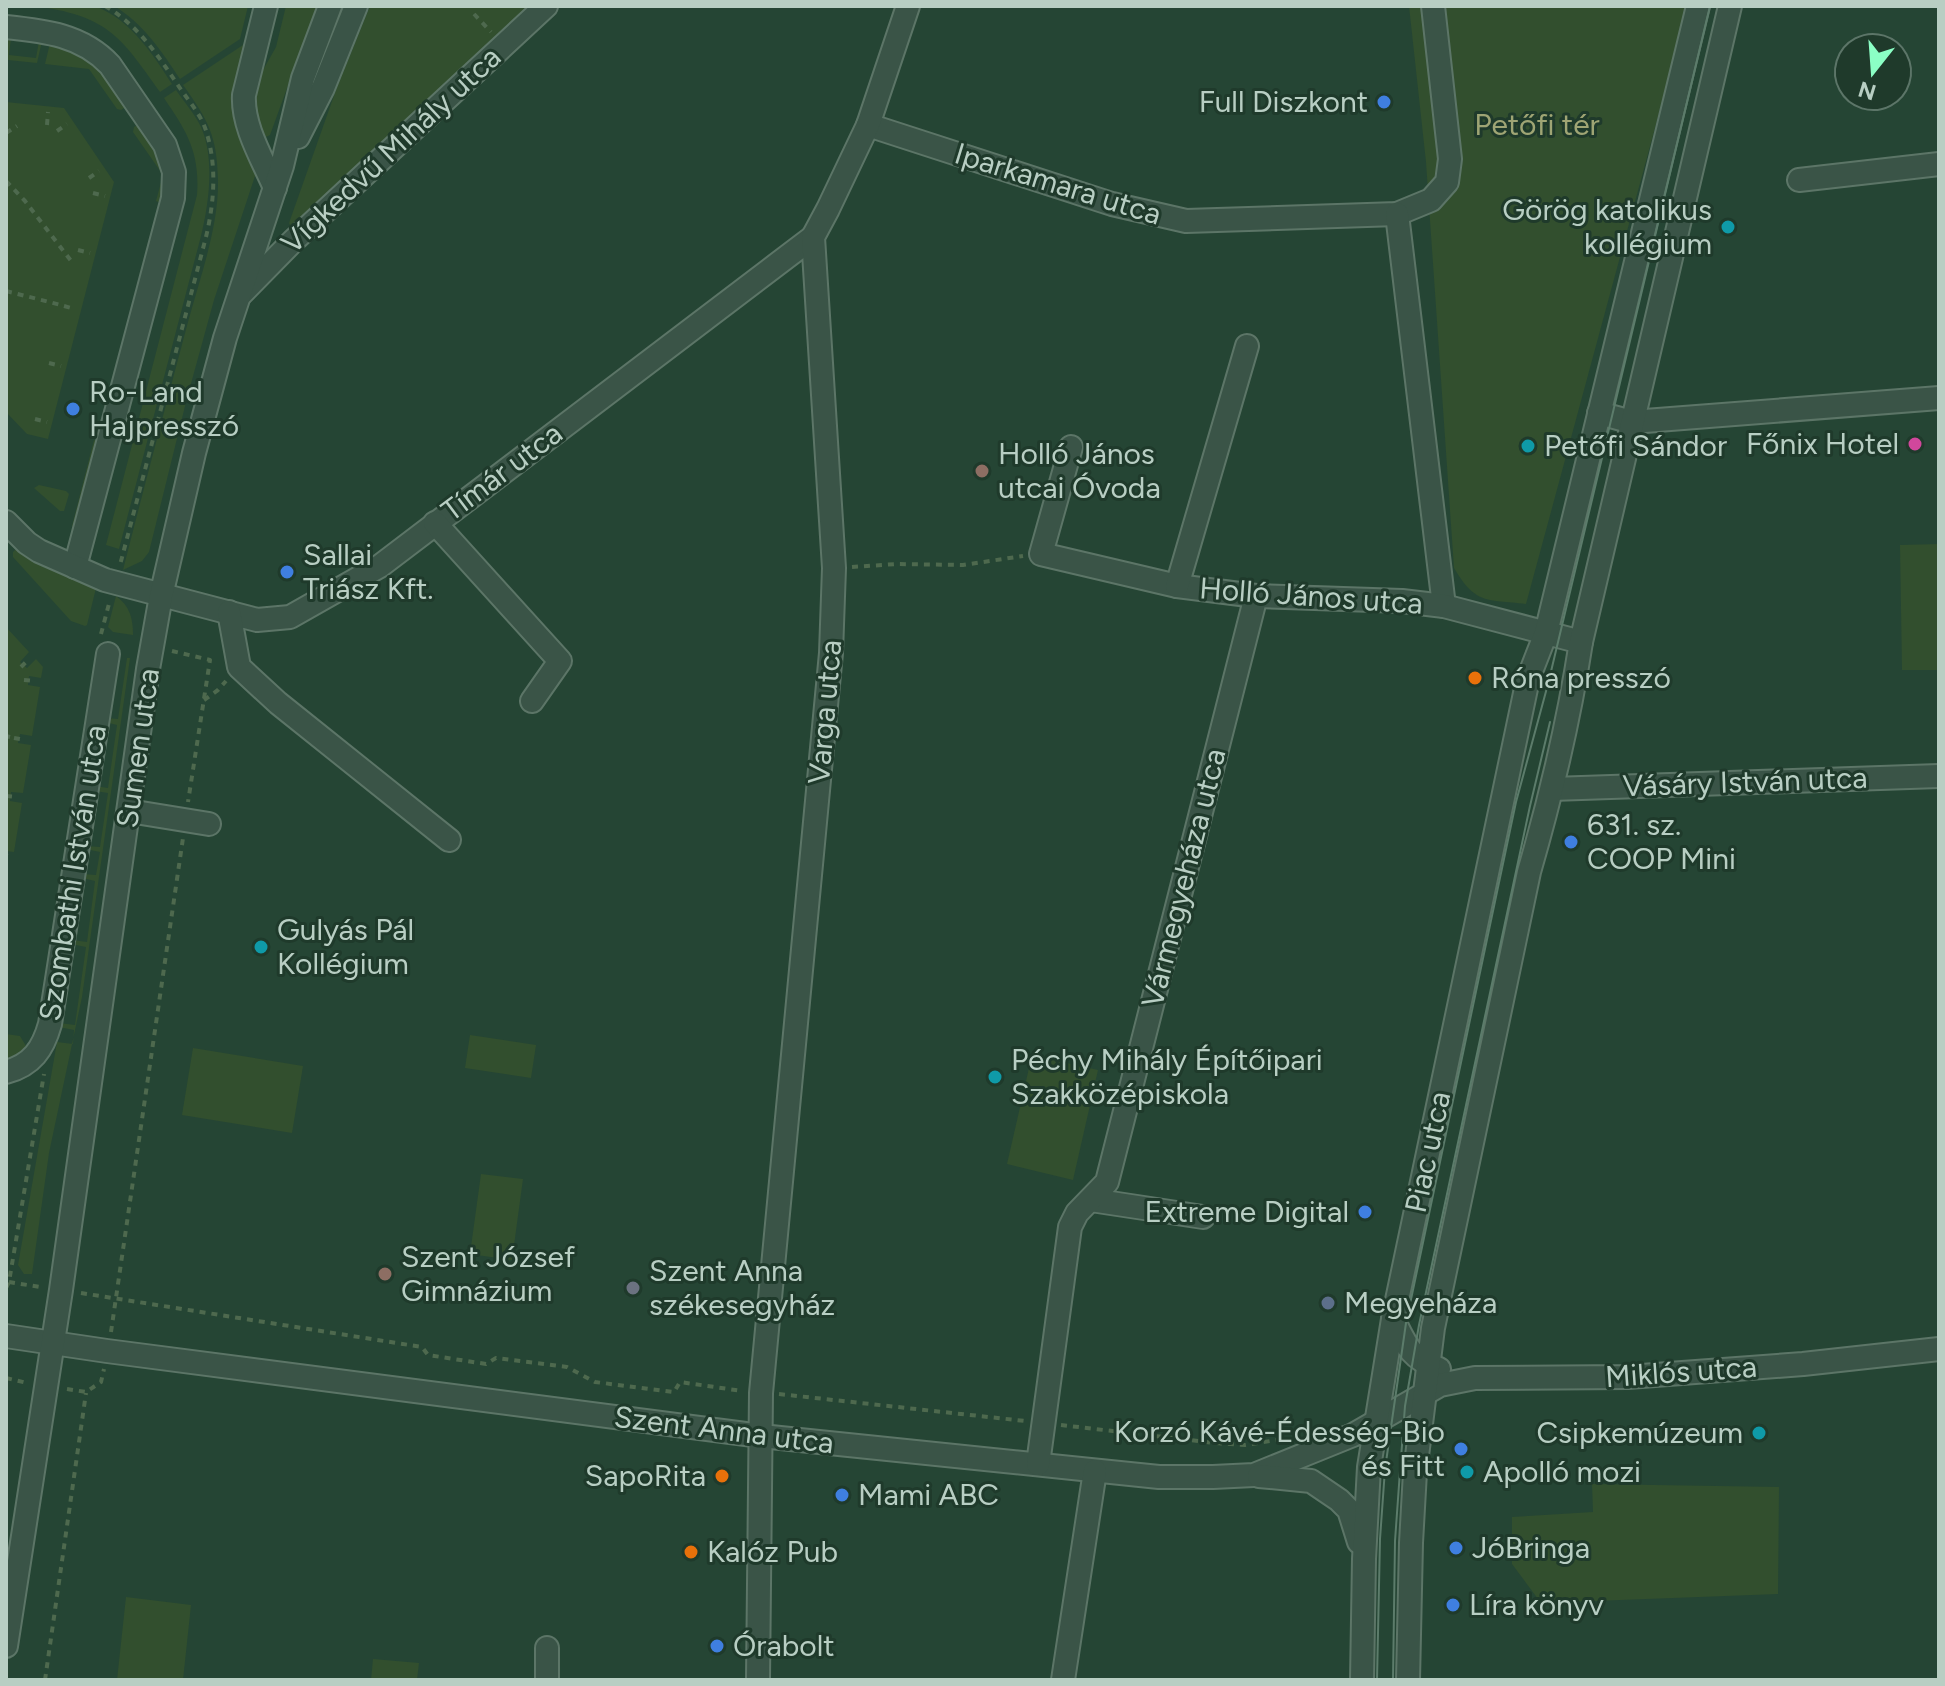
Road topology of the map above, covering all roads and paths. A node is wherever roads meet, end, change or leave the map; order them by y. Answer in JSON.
{"nodes":[{"id":1,"x":266,"y":6,"type":"edge"},
{"id":2,"x":330,"y":6,"type":"edge"},
{"id":3,"x":356,"y":6,"type":"edge"},
{"id":4,"x":546,"y":6,"type":"edge"},
{"id":5,"x":908,"y":6,"type":"edge"},
{"id":6,"x":1433,"y":6,"type":"edge"},
{"id":7,"x":1698,"y":6,"type":"edge"},
{"id":8,"x":1730,"y":6,"type":"edge"},
{"id":9,"x":6,"y":27,"type":"edge"},
{"id":10,"x":48,"y":112,"type":"dead end"},
{"id":11,"x":67,"y":124,"type":"dead end"},
{"id":12,"x":47,"y":125,"type":"dead end"},
{"id":13,"x":868,"y":125,"type":"junction"},
{"id":14,"x":17,"y":126,"type":"dead end"},
{"id":15,"x":57,"y":131,"type":"dead end"},
{"id":16,"x":6,"y":133,"type":"edge"},
{"id":17,"x":1939,"y":164,"type":"edge"},
{"id":18,"x":282,"y":166,"type":"junction"},
{"id":19,"x":99,"y":171,"type":"dead end"},
{"id":20,"x":89,"y":178,"type":"dead end"},
{"id":21,"x":1799,"y":180,"type":"dead end"},
{"id":22,"x":6,"y":181,"type":"edge"},
{"id":23,"x":275,"y":188,"type":"junction"},
{"id":24,"x":93,"y":193,"type":"dead end"},
{"id":25,"x":105,"y":196,"type":"dead end"},
{"id":26,"x":1397,"y":214,"type":"junction"},
{"id":27,"x":813,"y":237,"type":"junction"},
{"id":28,"x":78,"y":250,"type":"dead end"},
{"id":29,"x":90,"y":253,"type":"dead end"},
{"id":30,"x":72,"y":262,"type":"dead end"},
{"id":31,"x":6,"y":291,"type":"edge"},
{"id":32,"x":238,"y":296,"type":"junction"},
{"id":33,"x":75,"y":309,"type":"dead end"},
{"id":34,"x":1247,"y":346,"type":"dead end"},
{"id":35,"x":49,"y":363,"type":"dead end"},
{"id":36,"x":61,"y":366,"type":"dead end"},
{"id":37,"x":1939,"y":398,"type":"edge"},
{"id":38,"x":1599,"y":413,"type":"junction"},
{"id":39,"x":35,"y":419,"type":"dead end"},
{"id":40,"x":47,"y":422,"type":"dead end"},
{"id":41,"x":1632,"y":422,"type":"junction"},
{"id":42,"x":1071,"y":447,"type":"dead end"},
{"id":43,"x":6,"y":522,"type":"edge"},
{"id":44,"x":435,"y":523,"type":"junction"},
{"id":45,"x":1041,"y":554,"type":"junction"},
{"id":46,"x":75,"y":567,"type":"junction"},
{"id":47,"x":834,"y":568,"type":"junction"},
{"id":48,"x":1177,"y":586,"type":"junction"},
{"id":49,"x":112,"y":595,"type":"dead end"},
{"id":50,"x":161,"y":596,"type":"junction"},
{"id":51,"x":1256,"y":596,"type":"junction"},
{"id":52,"x":1444,"y":606,"type":"junction"},
{"id":53,"x":229,"y":612,"type":"junction"},
{"id":54,"x":1546,"y":633,"type":"junction"},
{"id":55,"x":1581,"y":642,"type":"junction"},
{"id":56,"x":104,"y":645,"type":"joint"},
{"id":57,"x":28,"y":660,"type":"dead end"},
{"id":58,"x":210,"y":660,"type":"dead end"},
{"id":59,"x":21,"y":667,"type":"dead end"},
{"id":60,"x":239,"y":667,"type":"junction"},
{"id":61,"x":24,"y":680,"type":"dead end"},
{"id":62,"x":35,"y":681,"type":"dead end"},
{"id":63,"x":204,"y":700,"type":"junction"},
{"id":64,"x":532,"y":701,"type":"dead end"},
{"id":65,"x":10,"y":737,"type":"edge"},
{"id":66,"x":25,"y":740,"type":"dead end"},
{"id":67,"x":1939,"y":776,"type":"edge"},
{"id":68,"x":1552,"y":789,"type":"junction"},
{"id":69,"x":6,"y":796,"type":"edge"},
{"id":70,"x":17,"y":797,"type":"dead end"},
{"id":71,"x":129,"y":811,"type":"junction"},
{"id":72,"x":186,"y":819,"type":"junction"},
{"id":73,"x":209,"y":824,"type":"dead end"},
{"id":74,"x":449,"y":840,"type":"dead end"},
{"id":75,"x":45,"y":1065,"type":"dead end"},
{"id":76,"x":6,"y":1072,"type":"edge"},
{"id":77,"x":1091,"y":1200,"type":"junction"},
{"id":78,"x":1203,"y":1217,"type":"dead end"},
{"id":79,"x":6,"y":1288,"type":"edge"},
{"id":80,"x":117,"y":1299,"type":"junction"},
{"id":81,"x":1393,"y":1319,"type":"junction"},
{"id":82,"x":113,"y":1324,"type":"dead end"},
{"id":83,"x":6,"y":1336,"type":"edge"},
{"id":84,"x":53,"y":1343,"type":"junction"},
{"id":85,"x":1939,"y":1349,"type":"edge"},
{"id":86,"x":1429,"y":1365,"type":"junction"},
{"id":87,"x":103,"y":1375,"type":"dead end"},
{"id":88,"x":1475,"y":1378,"type":"junction"},
{"id":89,"x":735,"y":1390,"type":"dead end"},
{"id":90,"x":1426,"y":1393,"type":"junction"},
{"id":91,"x":778,"y":1394,"type":"dead end"},
{"id":92,"x":1019,"y":1420,"type":"dead end"},
{"id":93,"x":1377,"y":1421,"type":"junction"},
{"id":94,"x":1064,"y":1426,"type":"dead end"},
{"id":95,"x":761,"y":1436,"type":"junction"},
{"id":96,"x":1292,"y":1437,"type":"dead end"},
{"id":97,"x":1038,"y":1464,"type":"junction"},
{"id":98,"x":1095,"y":1471,"type":"junction"},
{"id":99,"x":1254,"y":1475,"type":"junction"},
{"id":100,"x":1364,"y":1559,"type":"junction"},
{"id":101,"x":6,"y":1646,"type":"edge"},
{"id":102,"x":547,"y":1648,"type":"dead end"},
{"id":103,"x":45,"y":1680,"type":"edge"},
{"id":104,"x":547,"y":1680,"type":"edge"},
{"id":105,"x":758,"y":1680,"type":"edge"},
{"id":106,"x":1063,"y":1680,"type":"edge"},
{"id":107,"x":1362,"y":1680,"type":"edge"},
{"id":108,"x":1408,"y":1680,"type":"edge"}],
"edges":[{"from":1,"to":23,"type":"street"},
{"from":2,"to":18,"type":"street","name":"Sumen utca"},
{"from":3,"to":18,"type":"street","name":"Sumen utca"},
{"from":4,"to":32,"type":"street","name":"Vígkedvű Mihály utca"},
{"from":5,"to":13,"type":"street"},
{"from":6,"to":26,"type":"street"},
{"from":7,"to":38,"type":"street"},
{"from":8,"to":41,"type":"street"},
{"from":9,"to":46,"type":"street"},
{"from":10,"to":12,"type":"path"},
{"from":11,"to":15,"type":"path"},
{"from":13,"to":26,"type":"street","name":"Iparkamara utca"},
{"from":13,"to":27,"type":"street"},
{"from":14,"to":16,"type":"path"},
{"from":17,"to":21,"type":"street"},
{"from":18,"to":23,"type":"street","name":"Sumen utca"},
{"from":19,"to":20,"type":"path"},
{"from":22,"to":30,"type":"path"},
{"from":23,"to":32,"type":"street","name":"Sumen utca"},
{"from":24,"to":25,"type":"path"},
{"from":26,"to":52,"type":"street"},
{"from":27,"to":44,"type":"street","name":"Tímár utca"},
{"from":27,"to":47,"type":"street","name":"Varga utca"},
{"from":28,"to":29,"type":"path"},
{"from":31,"to":33,"type":"path"},
{"from":32,"to":50,"type":"street","name":"Sumen utca"},
{"from":34,"to":48,"type":"street"},
{"from":35,"to":36,"type":"path"},
{"from":37,"to":41,"type":"street"},
{"from":38,"to":41,"type":"street"},
{"from":38,"to":54,"type":"street"},
{"from":39,"to":40,"type":"path"},
{"from":41,"to":55,"type":"street"},
{"from":42,"to":45,"type":"street"},
{"from":43,"to":46,"type":"street","name":"Tímár utca"},
{"from":44,"to":53,"type":"street","name":"Tímár utca"},
{"from":44,"to":64,"type":"street"},
{"from":45,"to":47,"type":"path"},
{"from":45,"to":48,"type":"street","name":"Holló János utca"},
{"from":46,"to":50,"type":"street","name":"Tímár utca"},
{"from":47,"to":95,"type":"street","name":"Varga utca"},
{"from":48,"to":51,"type":"street","name":"Holló János utca"},
{"from":49,"to":56,"type":"path"},
{"from":50,"to":53,"type":"street","name":"Tímár utca"},
{"from":50,"to":71,"type":"street","name":"Sumen utca"},
{"from":51,"to":52,"type":"street","name":"Holló János utca"},
{"from":51,"to":77,"type":"street","name":"Vármegyeháza utca"},
{"from":52,"to":54,"type":"street","name":"Holló János utca"},
{"from":53,"to":60,"type":"street"},
{"from":54,"to":55,"type":"street","name":"Holló János utca"},
{"from":54,"to":81,"type":"street","name":"Piac utca"},
{"from":55,"to":68,"type":"street","name":"Piac utca"},
{"from":56,"to":76,"type":"street","name":"Szombathi István utca"},
{"from":57,"to":59,"type":"path"},
{"from":58,"to":63,"type":"path"},
{"from":60,"to":63,"type":"path"},
{"from":60,"to":74,"type":"street"},
{"from":61,"to":62,"type":"path"},
{"from":63,"to":72,"type":"path"},
{"from":65,"to":66,"type":"path"},
{"from":67,"to":68,"type":"street","name":"Vásáry István utca"},
{"from":68,"to":86,"type":"street","name":"Piac utca"},
{"from":69,"to":70,"type":"path"},
{"from":71,"to":72,"type":"street"},
{"from":71,"to":84,"type":"street","name":"Sumen utca"},
{"from":72,"to":73,"type":"street"},
{"from":72,"to":80,"type":"path"},
{"from":75,"to":79,"type":"path"},
{"from":77,"to":78,"type":"street"},
{"from":77,"to":97,"type":"street","name":"Vármegyeháza utca"},
{"from":80,"to":82,"type":"path"},
{"from":80,"to":89,"type":"path"},
{"from":81,"to":86,"type":"street"},
{"from":81,"to":93,"type":"street","name":"Piac utca"},
{"from":83,"to":84,"type":"street","name":"Szent Anna utca"},
{"from":84,"to":95,"type":"street","name":"Szent Anna utca"},
{"from":84,"to":101,"type":"street","name":"Sumen utca"},
{"from":85,"to":88,"type":"street","name":"Miklós utca"},
{"from":86,"to":88,"type":"street"},
{"from":86,"to":90,"type":"street","name":"Piac utca"},
{"from":87,"to":103,"type":"path"},
{"from":88,"to":90,"type":"street","name":"Miklós utca"},
{"from":90,"to":93,"type":"street","name":"Szent Anna utca"},
{"from":90,"to":108,"type":"street","name":"Piac utca"},
{"from":91,"to":92,"type":"path"},
{"from":93,"to":99,"type":"street","name":"Szent Anna utca"},
{"from":93,"to":100,"type":"street","name":"Piac utca"},
{"from":94,"to":96,"type":"path"},
{"from":95,"to":97,"type":"street","name":"Szent Anna utca"},
{"from":95,"to":105,"type":"street","name":"Varga utca"},
{"from":97,"to":98,"type":"street","name":"Szent Anna utca"},
{"from":98,"to":99,"type":"street","name":"Szent Anna utca"},
{"from":98,"to":106,"type":"street"},
{"from":99,"to":100,"type":"street"},
{"from":100,"to":107,"type":"street","name":"Piac utca"},
{"from":102,"to":104,"type":"street"}]}
